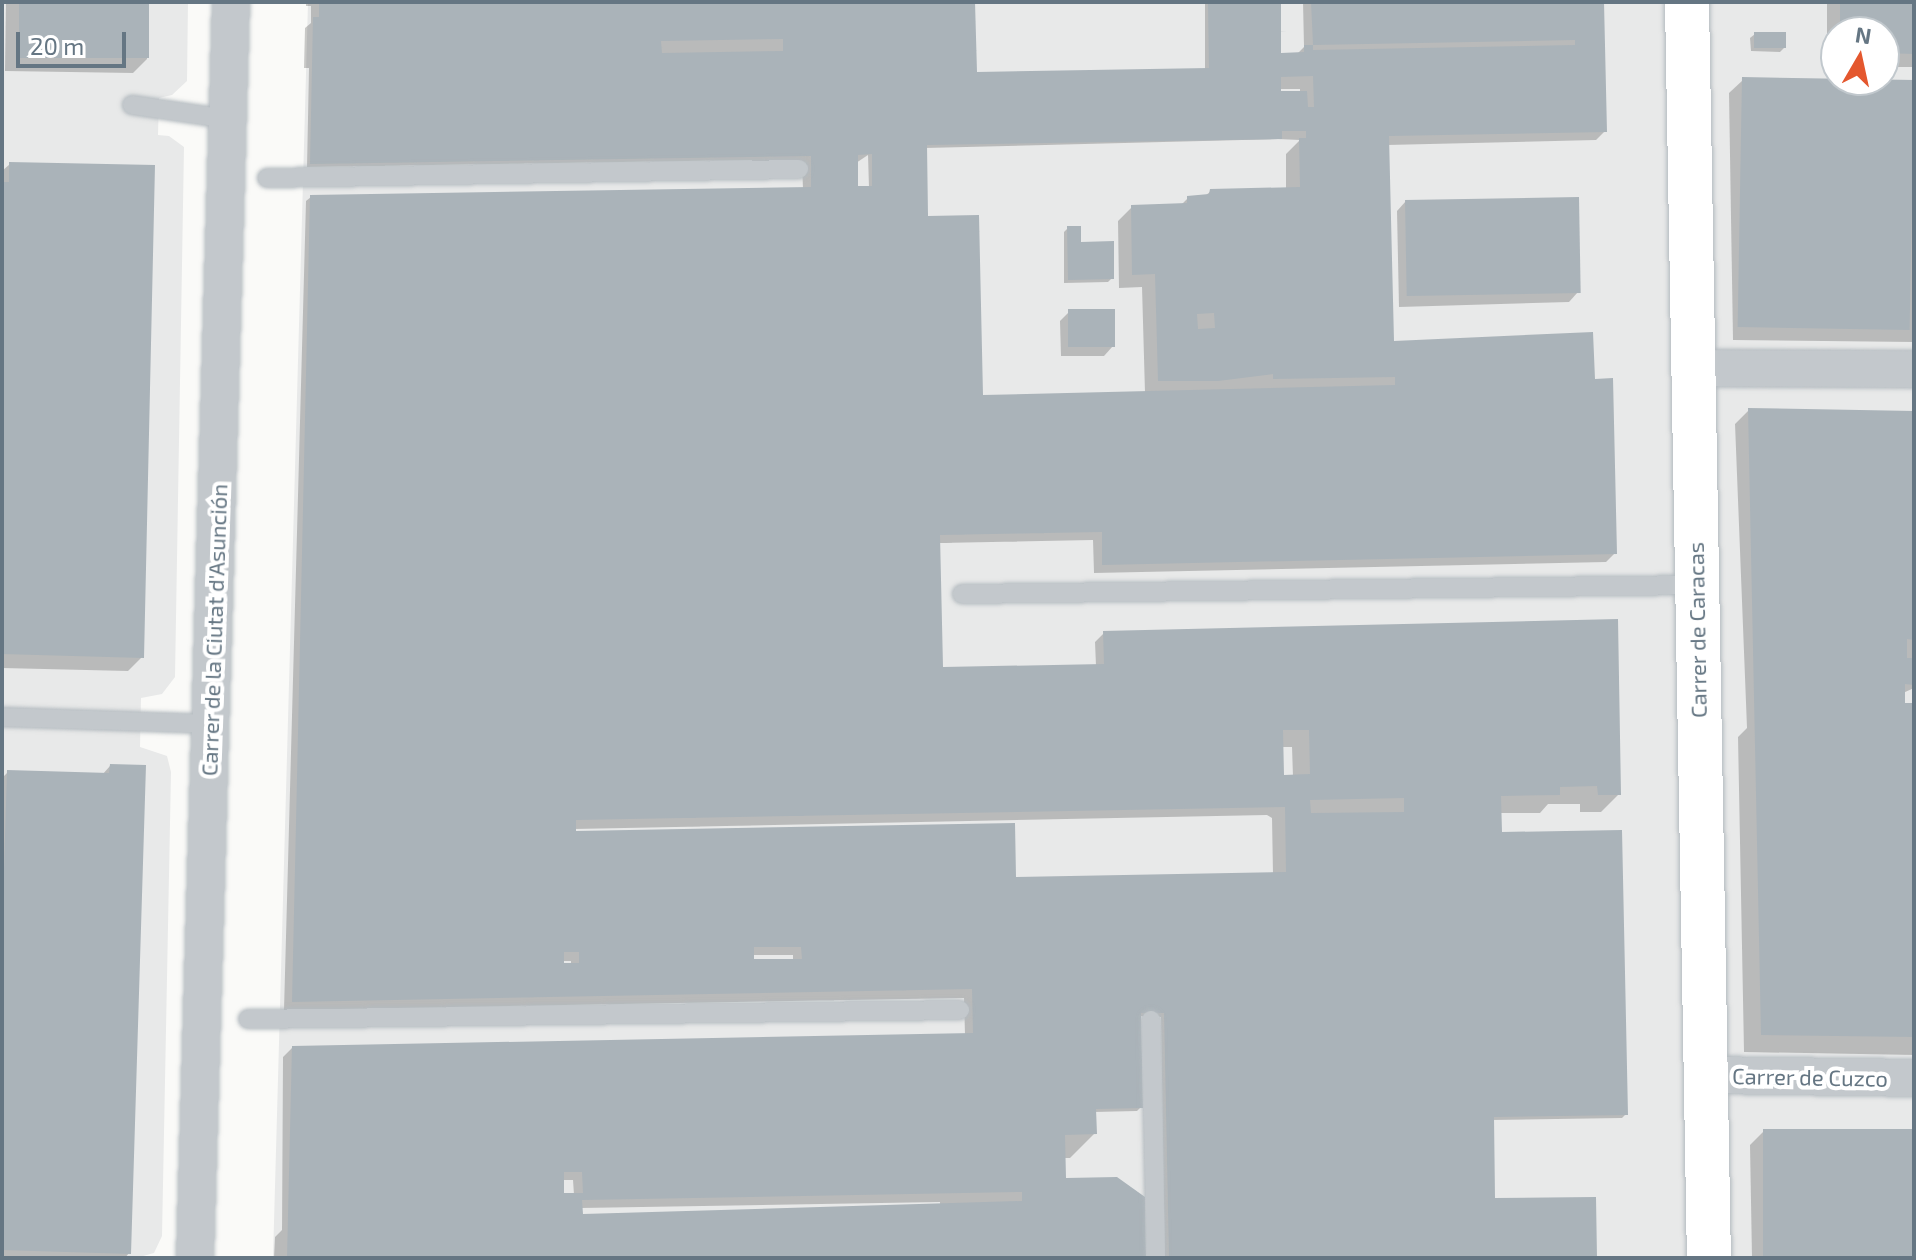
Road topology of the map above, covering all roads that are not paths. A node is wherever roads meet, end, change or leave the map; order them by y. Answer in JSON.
{"nodes":[{"id":1,"x":231,"y":2,"type":"edge"},
{"id":2,"x":1687,"y":2,"type":"edge"},
{"id":3,"x":132,"y":105,"type":"dead end"},
{"id":4,"x":228,"y":119,"type":"junction"},
{"id":5,"x":799,"y":169,"type":"dead end"},
{"id":6,"x":267,"y":178,"type":"dead end"},
{"id":7,"x":1691,"y":368,"type":"junction"},
{"id":8,"x":1914,"y":369,"type":"edge"},
{"id":9,"x":1696,"y":585,"type":"junction"},
{"id":10,"x":962,"y":594,"type":"dead end"},
{"id":11,"x":2,"y":717,"type":"edge"},
{"id":12,"x":211,"y":724,"type":"junction"},
{"id":13,"x":960,"y":1010,"type":"dead end"},
{"id":14,"x":248,"y":1019,"type":"dead end"},
{"id":15,"x":1151,"y":1020,"type":"dead end"},
{"id":16,"x":1706,"y":1075,"type":"junction"},
{"id":17,"x":1914,"y":1078,"type":"edge"},
{"id":18,"x":195,"y":1258,"type":"edge"},
{"id":19,"x":1156,"y":1258,"type":"edge"},
{"id":20,"x":1709,"y":1258,"type":"edge"}],
"edges":[{"from":1,"to":4,"type":"street","name":"Carrer de la Ciutat d'Asunción"},
{"from":2,"to":7,"type":"street","name":"Carrer de Caracas"},
{"from":3,"to":4,"type":"lane"},
{"from":4,"to":12,"type":"street","name":"Carrer de la Ciutat d'Asunción"},
{"from":5,"to":6,"type":"lane"},
{"from":7,"to":8,"type":"street"},
{"from":7,"to":9,"type":"street","name":"Carrer de Caracas"},
{"from":9,"to":10,"type":"lane"},
{"from":9,"to":16,"type":"street","name":"Carrer de Caracas"},
{"from":11,"to":12,"type":"lane"},
{"from":12,"to":18,"type":"street","name":"Carrer de la Ciutat d'Asunción"},
{"from":13,"to":14,"type":"lane"},
{"from":15,"to":19,"type":"lane"},
{"from":16,"to":17,"type":"street","name":"Carrer de Cuzco"},
{"from":16,"to":20,"type":"street","name":"Carrer de Caracas"}]}
